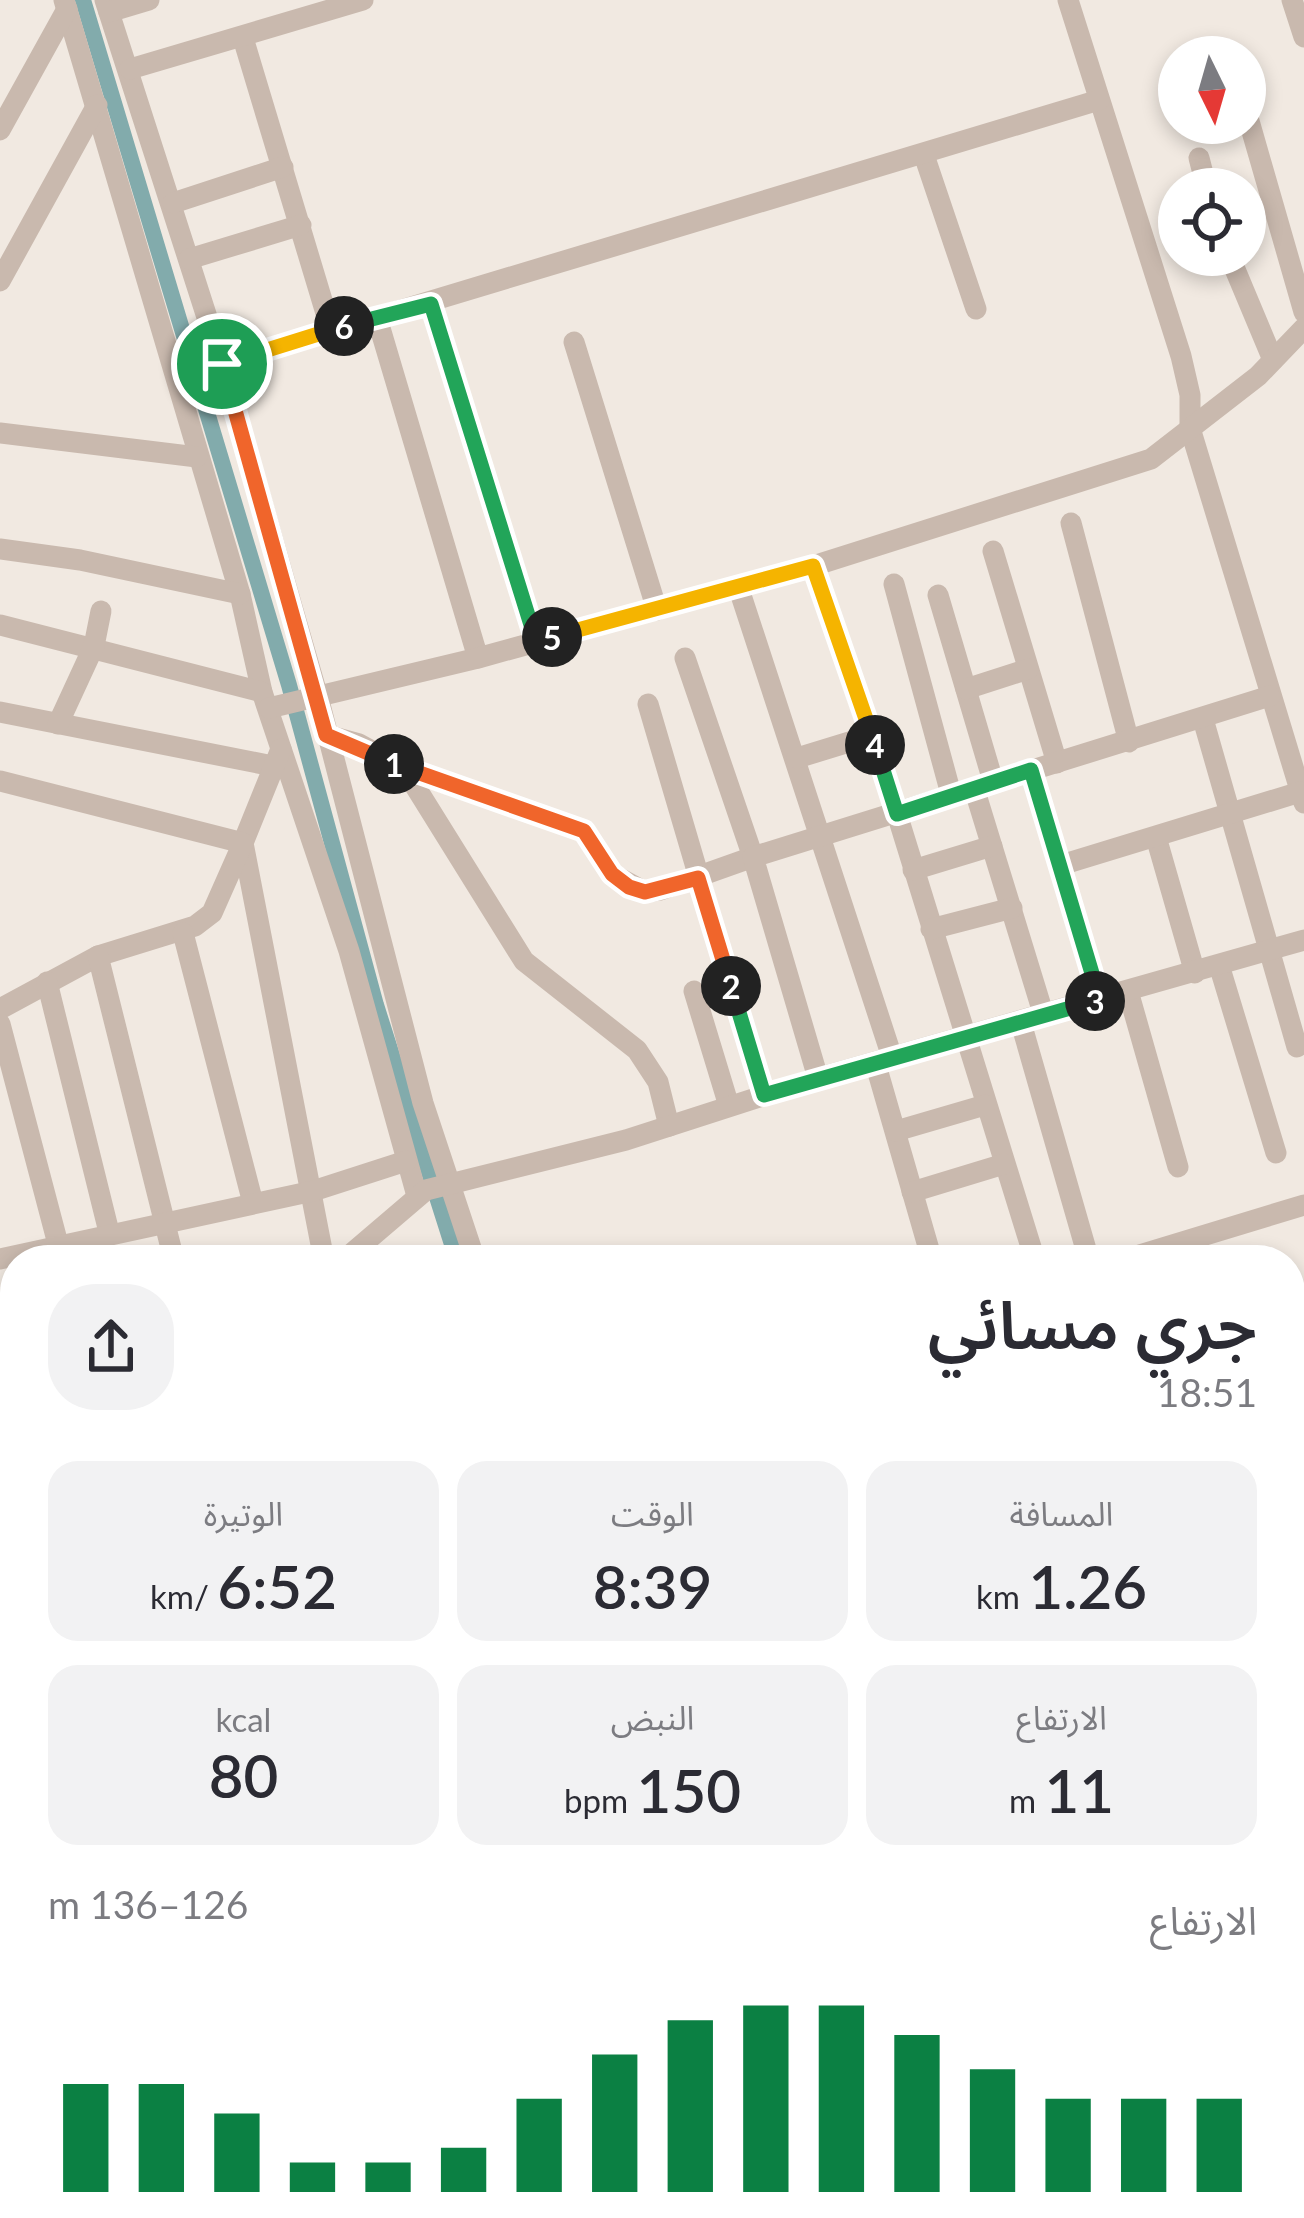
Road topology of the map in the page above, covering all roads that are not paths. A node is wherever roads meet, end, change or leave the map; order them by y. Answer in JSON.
{"nodes":[{"id":1,"x":149,"y":0,"type":"edge"},
{"id":2,"x":363,"y":0,"type":"edge"},
{"id":3,"x":1068,"y":0,"type":"edge"},
{"id":4,"x":1292,"y":0,"type":"edge"},
{"id":5,"x":65,"y":4,"type":"edge"},
{"id":6,"x":107,"y":6,"type":"edge"},
{"id":7,"x":1304,"y":37,"type":"edge"},
{"id":8,"x":243,"y":38,"type":"junction"},
{"id":9,"x":130,"y":69,"type":"junction"},
{"id":10,"x":1099,"y":100,"type":"junction"},
{"id":11,"x":97,"y":105,"type":"junction"},
{"id":12,"x":4,"y":116,"type":"edge"},
{"id":13,"x":1256,"y":144,"type":"edge"},
{"id":14,"x":924,"y":155,"type":"junction"},
{"id":15,"x":1199,"y":158,"type":"dead end"},
{"id":16,"x":283,"y":167,"type":"junction"},
{"id":17,"x":1202,"y":168,"type":"edge"},
{"id":18,"x":173,"y":203,"type":"junction"},
{"id":19,"x":301,"y":225,"type":"junction"},
{"id":20,"x":189,"y":259,"type":"junction"},
{"id":21,"x":1237,"y":276,"type":"edge"},
{"id":22,"x":0,"y":281,"type":"edge"},
{"id":23,"x":431,"y":304,"type":"junction"},
{"id":24,"x":976,"y":309,"type":"dead end"},
{"id":25,"x":1304,"y":312,"type":"edge"},
{"id":26,"x":377,"y":318,"type":"junction"},
{"id":27,"x":1304,"y":328,"type":"edge"},
{"id":28,"x":331,"y":330,"type":"junction"},
{"id":29,"x":574,"y":342,"type":"dead end"},
{"id":30,"x":1274,"y":360,"type":"junction"},
{"id":31,"x":222,"y":364,"type":"junction"},
{"id":32,"x":1190,"y":428,"type":"junction"},
{"id":33,"x":0,"y":434,"type":"edge"},
{"id":34,"x":196,"y":457,"type":"junction"},
{"id":35,"x":1071,"y":523,"type":"dead end"},
{"id":36,"x":0,"y":550,"type":"edge"},
{"id":37,"x":993,"y":551,"type":"dead end"},
{"id":38,"x":813,"y":566,"type":"junction"},
{"id":39,"x":894,"y":584,"type":"dead end"},
{"id":40,"x":738,"y":586,"type":"junction"},
{"id":41,"x":240,"y":594,"type":"junction"},
{"id":42,"x":938,"y":595,"type":"dead end"},
{"id":43,"x":656,"y":610,"type":"junction"},
{"id":44,"x":101,"y":611,"type":"dead end"},
{"id":45,"x":0,"y":625,"type":"edge"},
{"id":46,"x":536,"y":641,"type":"junction"},
{"id":47,"x":94,"y":646,"type":"junction"},
{"id":48,"x":478,"y":658,"type":"junction"},
{"id":49,"x":686,"y":658,"type":"dead end"},
{"id":50,"x":1028,"y":669,"type":"junction"},
{"id":51,"x":966,"y":689,"type":"junction"},
{"id":52,"x":1270,"y":696,"type":"junction"},
{"id":53,"x":286,"y":701,"type":"junction"},
{"id":54,"x":648,"y":704,"type":"dead end"},
{"id":55,"x":0,"y":712,"type":"edge"},
{"id":56,"x":1203,"y":719,"type":"junction"},
{"id":57,"x":58,"y":724,"type":"junction"},
{"id":58,"x":326,"y":735,"type":"junction"},
{"id":59,"x":872,"y":735,"type":"junction"},
{"id":60,"x":1129,"y":742,"type":"junction"},
{"id":61,"x":277,"y":757,"type":"junction"},
{"id":62,"x":797,"y":758,"type":"junction"},
{"id":63,"x":1057,"y":763,"type":"junction"},
{"id":64,"x":405,"y":770,"type":"junction"},
{"id":65,"x":1031,"y":770,"type":"junction"},
{"id":66,"x":0,"y":781,"type":"edge"},
{"id":67,"x":973,"y":788,"type":"junction"},
{"id":68,"x":1302,"y":798,"type":"edge"},
{"id":69,"x":897,"y":814,"type":"junction"},
{"id":70,"x":1229,"y":814,"type":"junction"},
{"id":71,"x":1156,"y":837,"type":"junction"},
{"id":72,"x":822,"y":838,"type":"junction"},
{"id":73,"x":243,"y":843,"type":"junction"},
{"id":74,"x":992,"y":846,"type":"junction"},
{"id":75,"x":754,"y":857,"type":"junction"},
{"id":76,"x":1061,"y":865,"type":"junction"},
{"id":77,"x":913,"y":870,"type":"junction"},
{"id":78,"x":698,"y":878,"type":"junction"},
{"id":79,"x":1012,"y":908,"type":"junction"},
{"id":80,"x":931,"y":928,"type":"junction"},
{"id":81,"x":183,"y":933,"type":"junction"},
{"id":82,"x":1304,"y":940,"type":"edge"},
{"id":83,"x":1271,"y":952,"type":"junction"},
{"id":84,"x":98,"y":956,"type":"junction"},
{"id":85,"x":1219,"y":965,"type":"junction"},
{"id":86,"x":1195,"y":973,"type":"junction"},
{"id":87,"x":47,"y":982,"type":"junction"},
{"id":88,"x":1129,"y":991,"type":"junction"},
{"id":89,"x":694,"y":992,"type":"dead end"},
{"id":90,"x":1100,"y":1000,"type":"junction"},
{"id":91,"x":0,"y":1009,"type":"edge"},
{"id":92,"x":1044,"y":1016,"type":"junction"},
{"id":93,"x":1022,"y":1023,"type":"junction"},
{"id":94,"x":0,"y":1024,"type":"edge"},
{"id":95,"x":965,"y":1039,"type":"junction"},
{"id":96,"x":1297,"y":1047,"type":"dead end"},
{"id":97,"x":883,"y":1060,"type":"junction"},
{"id":98,"x":818,"y":1078,"type":"junction"},
{"id":99,"x":764,"y":1095,"type":"junction"},
{"id":100,"x":986,"y":1105,"type":"junction"},
{"id":101,"x":729,"y":1106,"type":"junction"},
{"id":102,"x":669,"y":1126,"type":"junction"},
{"id":103,"x":896,"y":1131,"type":"junction"},
{"id":104,"x":1276,"y":1153,"type":"dead end"},
{"id":105,"x":406,"y":1161,"type":"junction"},
{"id":106,"x":1004,"y":1164,"type":"junction"},
{"id":107,"x":1178,"y":1167,"type":"dead end"},
{"id":108,"x":451,"y":1184,"type":"junction"},
{"id":109,"x":313,"y":1191,"type":"junction"},
{"id":110,"x":912,"y":1192,"type":"junction"},
{"id":111,"x":421,"y":1193,"type":"junction"},
{"id":112,"x":253,"y":1203,"type":"junction"},
{"id":113,"x":1304,"y":1204,"type":"edge"},
{"id":114,"x":164,"y":1222,"type":"junction"},
{"id":115,"x":109,"y":1232,"type":"junction"},
{"id":116,"x":58,"y":1244,"type":"junction"},
{"id":117,"x":54,"y":1245,"type":"edge"},
{"id":118,"x":170,"y":1245,"type":"edge"},
{"id":119,"x":322,"y":1245,"type":"edge"},
{"id":120,"x":361,"y":1245,"type":"edge"},
{"id":121,"x":470,"y":1245,"type":"edge"},
{"id":122,"x":928,"y":1245,"type":"edge"},
{"id":123,"x":1030,"y":1245,"type":"edge"},
{"id":124,"x":1085,"y":1245,"type":"edge"},
{"id":125,"x":1171,"y":1245,"type":"edge"}],
"edges":[{"from":1,"to":6,"type":"street"},
{"from":2,"to":8,"type":"street"},
{"from":3,"to":10,"type":"street"},
{"from":4,"to":7,"type":"street"},
{"from":5,"to":11,"type":"street"},
{"from":5,"to":12,"type":"street"},
{"from":6,"to":9,"type":"street"},
{"from":8,"to":9,"type":"street"},
{"from":8,"to":16,"type":"street"},
{"from":9,"to":18,"type":"street"},
{"from":10,"to":14,"type":"street"},
{"from":10,"to":32,"type":"street"},
{"from":11,"to":22,"type":"street"},
{"from":11,"to":34,"type":"street"},
{"from":13,"to":25,"type":"street"},
{"from":14,"to":23,"type":"street"},
{"from":14,"to":24,"type":"street"},
{"from":15,"to":17,"type":"street"},
{"from":16,"to":18,"type":"street"},
{"from":16,"to":19,"type":"street"},
{"from":18,"to":20,"type":"street"},
{"from":19,"to":20,"type":"street"},
{"from":19,"to":28,"type":"street"},
{"from":20,"to":31,"type":"street"},
{"from":21,"to":30,"type":"street"},
{"from":23,"to":26,"type":"street"},
{"from":23,"to":46,"type":"street"},
{"from":26,"to":28,"type":"street"},
{"from":26,"to":48,"type":"street"},
{"from":27,"to":30,"type":"street"},
{"from":28,"to":31,"type":"street"},
{"from":29,"to":43,"type":"street"},
{"from":30,"to":32,"type":"street"},
{"from":31,"to":53,"type":"street"},
{"from":32,"to":38,"type":"street"},
{"from":32,"to":52,"type":"street"},
{"from":33,"to":34,"type":"street"},
{"from":34,"to":41,"type":"street"},
{"from":35,"to":60,"type":"street"},
{"from":36,"to":41,"type":"street"},
{"from":37,"to":50,"type":"street"},
{"from":38,"to":40,"type":"street"},
{"from":38,"to":59,"type":"street"},
{"from":39,"to":67,"type":"street"},
{"from":40,"to":43,"type":"street"},
{"from":40,"to":62,"type":"street"},
{"from":41,"to":53,"type":"street"},
{"from":42,"to":51,"type":"street"},
{"from":43,"to":46,"type":"street"},
{"from":44,"to":47,"type":"street"},
{"from":45,"to":47,"type":"street"},
{"from":46,"to":48,"type":"street"},
{"from":47,"to":53,"type":"street"},
{"from":47,"to":57,"type":"street"},
{"from":48,"to":53,"type":"street"},
{"from":49,"to":75,"type":"street"},
{"from":50,"to":51,"type":"street"},
{"from":50,"to":63,"type":"street"},
{"from":51,"to":67,"type":"street"},
{"from":52,"to":56,"type":"street"},
{"from":52,"to":68,"type":"street"},
{"from":53,"to":58,"type":"street"},
{"from":53,"to":61,"type":"street"},
{"from":54,"to":78,"type":"street"},
{"from":55,"to":57,"type":"street"},
{"from":56,"to":60,"type":"street"},
{"from":56,"to":70,"type":"street"},
{"from":57,"to":61,"type":"street"},
{"from":58,"to":64,"type":"street"},
{"from":58,"to":108,"type":"street"},
{"from":59,"to":62,"type":"street"},
{"from":59,"to":69,"type":"street"},
{"from":60,"to":63,"type":"street"},
{"from":61,"to":73,"type":"street"},
{"from":61,"to":105,"type":"street"},
{"from":62,"to":72,"type":"street"},
{"from":63,"to":65,"type":"street"},
{"from":64,"to":78,"type":"street"},
{"from":64,"to":102,"type":"street"},
{"from":65,"to":67,"type":"street"},
{"from":65,"to":76,"type":"street"},
{"from":66,"to":73,"type":"street"},
{"from":67,"to":69,"type":"street"},
{"from":67,"to":74,"type":"street"},
{"from":68,"to":70,"type":"street"},
{"from":69,"to":72,"type":"street"},
{"from":69,"to":77,"type":"street"},
{"from":70,"to":71,"type":"street"},
{"from":70,"to":83,"type":"street"},
{"from":71,"to":76,"type":"street"},
{"from":71,"to":86,"type":"street"},
{"from":72,"to":75,"type":"street"},
{"from":72,"to":97,"type":"street"},
{"from":73,"to":81,"type":"street"},
{"from":73,"to":109,"type":"street"},
{"from":74,"to":77,"type":"street"},
{"from":74,"to":79,"type":"street"},
{"from":75,"to":78,"type":"street"},
{"from":75,"to":98,"type":"street"},
{"from":76,"to":90,"type":"street"},
{"from":77,"to":80,"type":"street"},
{"from":78,"to":99,"type":"street"},
{"from":79,"to":80,"type":"street"},
{"from":79,"to":92,"type":"street"},
{"from":80,"to":95,"type":"street"},
{"from":81,"to":84,"type":"street"},
{"from":81,"to":112,"type":"street"},
{"from":82,"to":83,"type":"street"},
{"from":83,"to":85,"type":"street"},
{"from":83,"to":96,"type":"street"},
{"from":84,"to":87,"type":"street"},
{"from":84,"to":114,"type":"street"},
{"from":85,"to":86,"type":"street"},
{"from":85,"to":104,"type":"street"},
{"from":86,"to":88,"type":"street"},
{"from":87,"to":91,"type":"street"},
{"from":87,"to":115,"type":"street"},
{"from":88,"to":90,"type":"street"},
{"from":88,"to":107,"type":"street"},
{"from":89,"to":101,"type":"street"},
{"from":90,"to":92,"type":"street"},
{"from":92,"to":93,"type":"street"},
{"from":93,"to":95,"type":"street"},
{"from":93,"to":124,"type":"street"},
{"from":94,"to":116,"type":"street"},
{"from":95,"to":97,"type":"street"},
{"from":95,"to":100,"type":"street"},
{"from":97,"to":98,"type":"street"},
{"from":97,"to":103,"type":"street"},
{"from":98,"to":99,"type":"street"},
{"from":99,"to":101,"type":"street"},
{"from":100,"to":103,"type":"street"},
{"from":100,"to":106,"type":"street"},
{"from":101,"to":102,"type":"street"},
{"from":102,"to":108,"type":"street"},
{"from":103,"to":110,"type":"street"},
{"from":105,"to":109,"type":"street"},
{"from":105,"to":111,"type":"street"},
{"from":106,"to":110,"type":"street"},
{"from":106,"to":123,"type":"street"},
{"from":108,"to":111,"type":"street"},
{"from":108,"to":121,"type":"street"},
{"from":109,"to":112,"type":"street"},
{"from":109,"to":119,"type":"street"},
{"from":110,"to":122,"type":"street"},
{"from":111,"to":120,"type":"street"},
{"from":112,"to":114,"type":"street"},
{"from":113,"to":125,"type":"street"},
{"from":114,"to":115,"type":"street"},
{"from":114,"to":118,"type":"street"},
{"from":115,"to":116,"type":"street"},
{"from":116,"to":117,"type":"street"}]}
